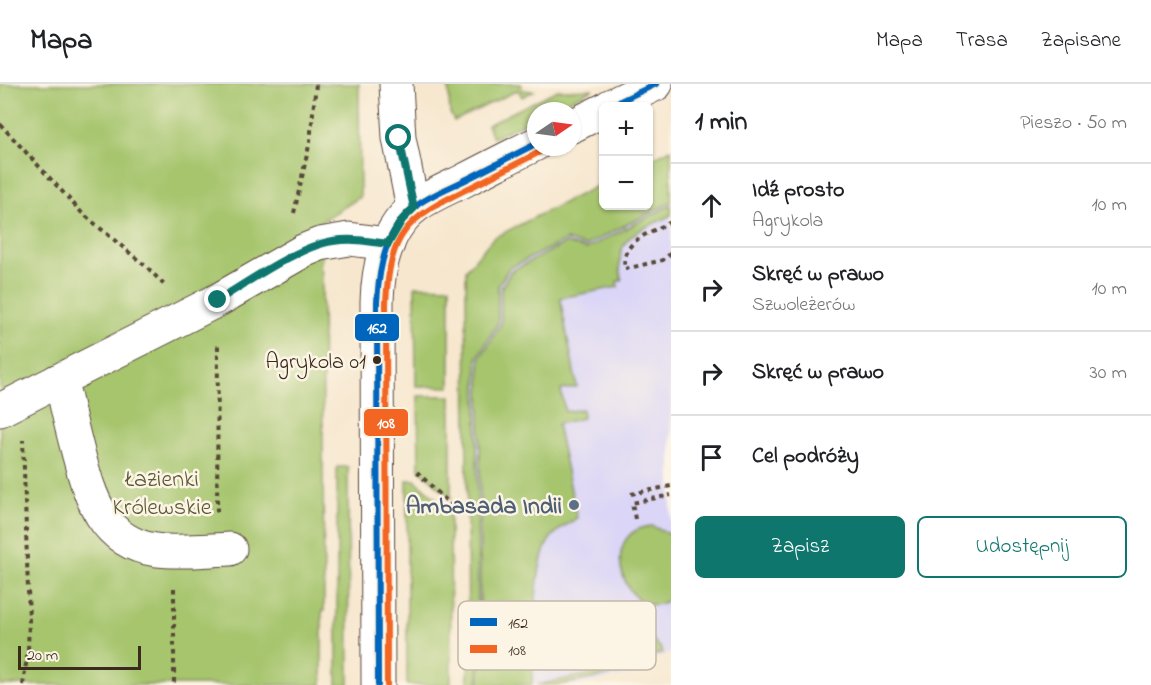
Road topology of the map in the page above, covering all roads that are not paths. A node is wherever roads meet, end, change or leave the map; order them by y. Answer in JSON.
{"nodes":[{"id":1,"x":396,"y":84,"type":"edge"},
{"id":2,"x":656,"y":84,"type":"edge"},
{"id":3,"x":618,"y":102,"type":"edge"},
{"id":4,"x":599,"y":112,"type":"edge"},
{"id":5,"x":581,"y":121,"type":"edge"},
{"id":6,"x":527,"y":148,"type":"edge"},
{"id":7,"x":414,"y":208,"type":"junction"},
{"id":8,"x":388,"y":244,"type":"junction"},
{"id":9,"x":57,"y":381,"type":"junction"},
{"id":10,"x":5,"y":408,"type":"edge"},
{"id":11,"x":224,"y":549,"type":"road end"},
{"id":12,"x":378,"y":685,"type":"edge"}],
"edges":[{"from":1,"to":7,"type":"street"},
{"from":2,"to":3,"type":"street"},
{"from":4,"to":5,"type":"street"},
{"from":6,"to":7,"type":"street"},
{"from":7,"to":8,"type":"street"},
{"from":8,"to":9,"type":"street"},
{"from":8,"to":12,"type":"street"},
{"from":9,"to":10,"type":"street"},
{"from":9,"to":11,"type":"street"}]}
